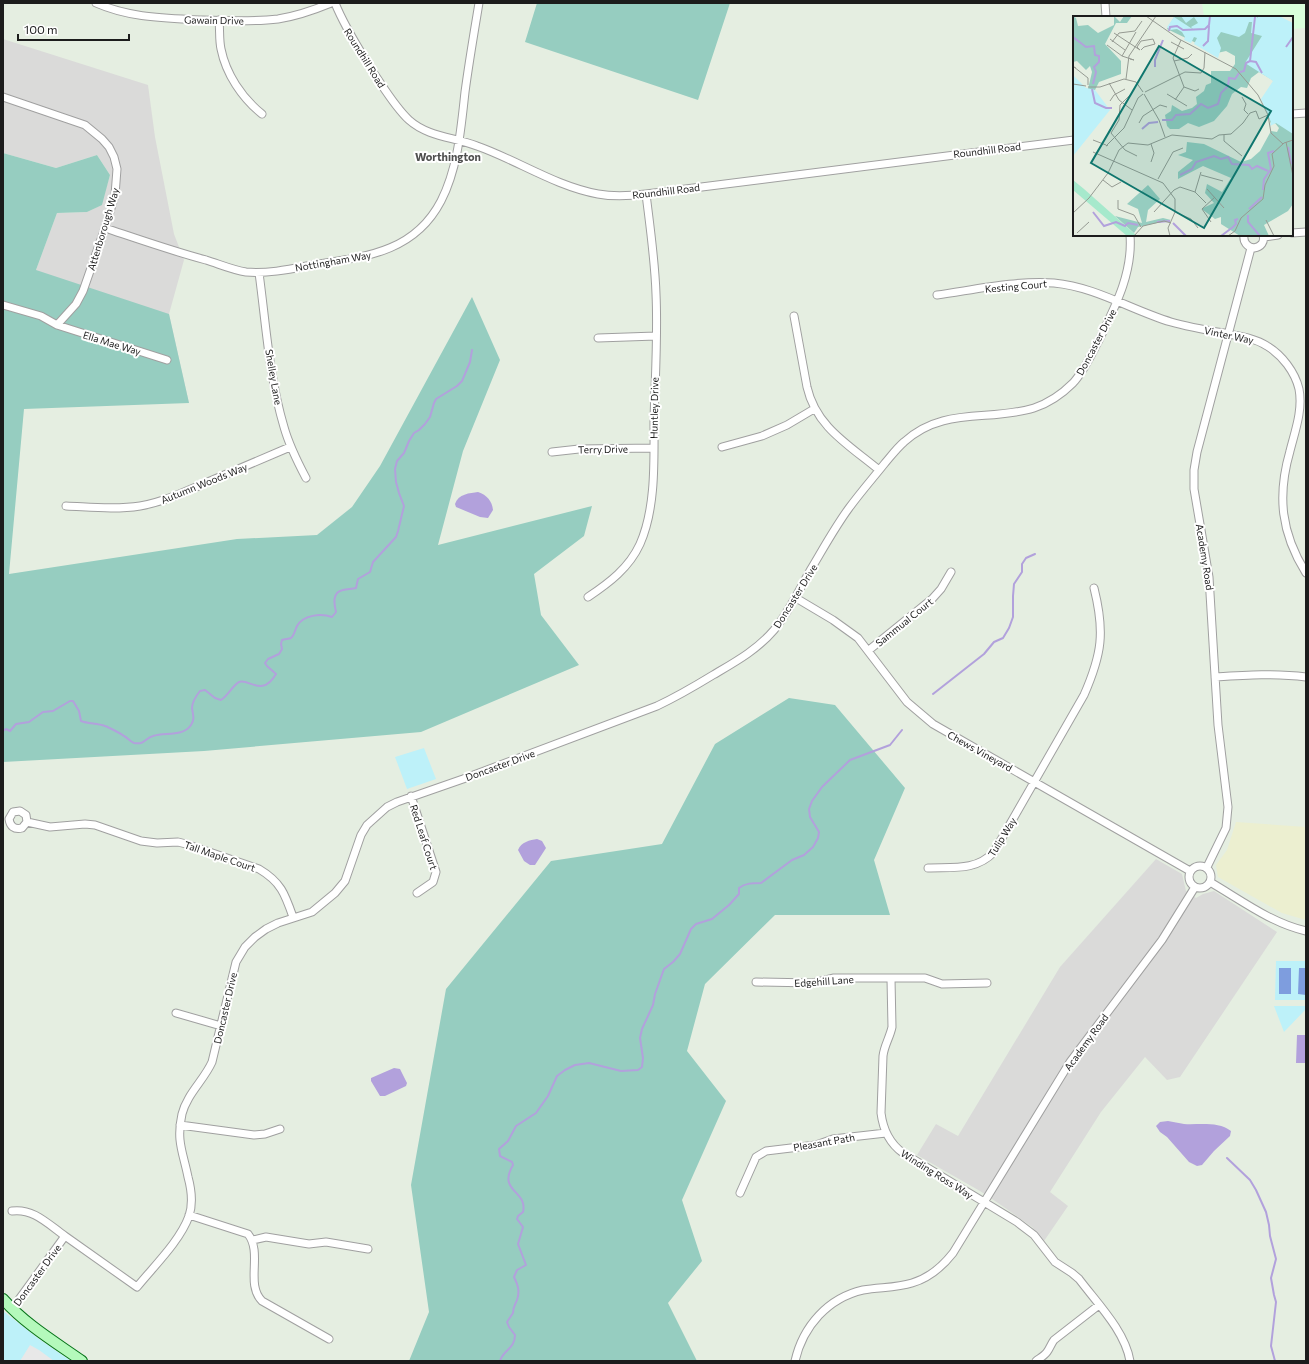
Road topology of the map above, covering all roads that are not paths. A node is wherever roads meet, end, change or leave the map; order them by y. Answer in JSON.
{"nodes":[{"id":1,"x":96,"y":3,"type":"edge"},
{"id":2,"x":331,"y":3,"type":"edge"},
{"id":3,"x":335,"y":3,"type":"edge"},
{"id":4,"x":479,"y":3,"type":"edge"},
{"id":5,"x":1105,"y":3,"type":"edge"},
{"id":6,"x":1106,"y":16,"type":"edge"},
{"id":7,"x":219,"y":20,"type":"junction"},
{"id":8,"x":3,"y":97,"type":"edge"},
{"id":9,"x":1306,"y":113,"type":"edge"},
{"id":10,"x":262,"y":114,"type":"dead end"},
{"id":11,"x":1293,"y":114,"type":"edge"},
{"id":12,"x":459,"y":140,"type":"junction"},
{"id":13,"x":1073,"y":140,"type":"edge"},
{"id":14,"x":646,"y":194,"type":"junction"},
{"id":15,"x":105,"y":228,"type":"junction"},
{"id":16,"x":1306,"y":232,"type":"edge"},
{"id":17,"x":1293,"y":233,"type":"edge"},
{"id":18,"x":1130,"y":236,"type":"edge"},
{"id":19,"x":1244,"y":236,"type":"edge"},
{"id":20,"x":1264,"y":236,"type":"edge"},
{"id":21,"x":1251,"y":248,"type":"junction"},
{"id":22,"x":259,"y":273,"type":"junction"},
{"id":23,"x":936,"y":295,"type":"dead end"},
{"id":24,"x":1118,"y":301,"type":"junction"},
{"id":25,"x":3,"y":305,"type":"edge"},
{"id":26,"x":794,"y":316,"type":"dead end"},
{"id":27,"x":57,"y":325,"type":"junction"},
{"id":28,"x":1228,"y":334,"type":"junction"},
{"id":29,"x":656,"y":336,"type":"junction"},
{"id":30,"x":598,"y":338,"type":"dead end"},
{"id":31,"x":166,"y":360,"type":"dead end"},
{"id":32,"x":814,"y":409,"type":"junction"},
{"id":33,"x":290,"y":447,"type":"junction"},
{"id":34,"x":722,"y":447,"type":"dead end"},
{"id":35,"x":654,"y":448,"type":"junction"},
{"id":36,"x":552,"y":452,"type":"dead end"},
{"id":37,"x":879,"y":470,"type":"junction"},
{"id":38,"x":306,"y":478,"type":"dead end"},
{"id":39,"x":66,"y":506,"type":"dead end"},
{"id":40,"x":951,"y":572,"type":"dead end"},
{"id":41,"x":1306,"y":572,"type":"edge"},
{"id":42,"x":1094,"y":588,"type":"dead end"},
{"id":43,"x":588,"y":597,"type":"dead end"},
{"id":44,"x":796,"y":598,"type":"junction"},
{"id":45,"x":869,"y":650,"type":"junction"},
{"id":46,"x":1215,"y":677,"type":"junction"},
{"id":47,"x":1306,"y":677,"type":"edge"},
{"id":48,"x":1034,"y":782,"type":"junction"},
{"id":49,"x":411,"y":796,"type":"junction"},
{"id":50,"x":27,"y":822,"type":"dead end"},
{"id":51,"x":1207,"y":867,"type":"junction"},
{"id":52,"x":928,"y":868,"type":"dead end"},
{"id":53,"x":1190,"y":871,"type":"junction"},
{"id":54,"x":1210,"y":882,"type":"junction"},
{"id":55,"x":1195,"y":887,"type":"junction"},
{"id":56,"x":417,"y":893,"type":"dead end"},
{"id":57,"x":293,"y":917,"type":"junction"},
{"id":58,"x":1306,"y":931,"type":"edge"},
{"id":59,"x":892,"y":979,"type":"junction"},
{"id":60,"x":756,"y":982,"type":"dead end"},
{"id":61,"x":987,"y":983,"type":"dead end"},
{"id":62,"x":176,"y":1013,"type":"dead end"},
{"id":63,"x":221,"y":1026,"type":"junction"},
{"id":64,"x":180,"y":1125,"type":"junction"},
{"id":65,"x":280,"y":1129,"type":"dead end"},
{"id":66,"x":886,"y":1133,"type":"junction"},
{"id":67,"x":740,"y":1193,"type":"dead end"},
{"id":68,"x":984,"y":1203,"type":"junction"},
{"id":69,"x":12,"y":1211,"type":"dead end"},
{"id":70,"x":189,"y":1215,"type":"junction"},
{"id":71,"x":65,"y":1236,"type":"junction"},
{"id":72,"x":253,"y":1240,"type":"junction"},
{"id":73,"x":368,"y":1249,"type":"dead end"},
{"id":74,"x":3,"y":1299,"type":"edge"},
{"id":75,"x":1099,"y":1306,"type":"junction"},
{"id":76,"x":12,"y":1309,"type":"junction"},
{"id":77,"x":329,"y":1339,"type":"dead end"},
{"id":78,"x":82,"y":1361,"type":"edge"},
{"id":79,"x":795,"y":1361,"type":"edge"},
{"id":80,"x":1036,"y":1361,"type":"edge"},
{"id":81,"x":1130,"y":1361,"type":"edge"}],
"edges":[{"from":1,"to":7,"type":"street","name":"Gawain Drive"},
{"from":2,"to":7,"type":"street","name":"Gawain Drive"},
{"from":3,"to":12,"type":"street","name":"Roundhill Road"},
{"from":4,"to":12,"type":"street","name":"Nottingham Way"},
{"from":5,"to":6,"type":"street"},
{"from":7,"to":10,"type":"street"},
{"from":8,"to":15,"type":"street","name":"Attenborough Way"},
{"from":9,"to":11,"type":"street"},
{"from":12,"to":14,"type":"street","name":"Roundhill Road"},
{"from":12,"to":22,"type":"street","name":"Nottingham Way"},
{"from":13,"to":14,"type":"street","name":"Roundhill Road"},
{"from":14,"to":29,"type":"street","name":"Huntley Drive"},
{"from":15,"to":22,"type":"street","name":"Nottingham Way"},
{"from":15,"to":27,"type":"street","name":"Attenborough Way"},
{"from":16,"to":17,"type":"street"},
{"from":18,"to":24,"type":"street","name":"Doncaster Drive"},
{"from":19,"to":21,"type":"street"},
{"from":20,"to":21,"type":"street"},
{"from":21,"to":28,"type":"street","name":"Academy Road"},
{"from":22,"to":33,"type":"street","name":"Shelley Lane"},
{"from":23,"to":24,"type":"street","name":"Kesting Court"},
{"from":24,"to":28,"type":"street","name":"Vinter Way"},
{"from":24,"to":37,"type":"street","name":"Doncaster Drive"},
{"from":25,"to":27,"type":"street","name":"Ella Mae Way"},
{"from":26,"to":32,"type":"street"},
{"from":27,"to":31,"type":"street","name":"Ella Mae Way"},
{"from":28,"to":41,"type":"street","name":"Vinter Way"},
{"from":28,"to":46,"type":"street","name":"Academy Road"},
{"from":29,"to":30,"type":"street"},
{"from":29,"to":35,"type":"street","name":"Huntley Drive"},
{"from":32,"to":34,"type":"street"},
{"from":32,"to":37,"type":"street"},
{"from":33,"to":38,"type":"street","name":"Shelley Lane"},
{"from":33,"to":39,"type":"street","name":"Autumn Woods Way"},
{"from":35,"to":36,"type":"street","name":"Terry Drive"},
{"from":35,"to":43,"type":"street","name":"Huntley Drive"},
{"from":37,"to":44,"type":"street","name":"Doncaster Drive"},
{"from":40,"to":45,"type":"street","name":"Sammual Court"},
{"from":42,"to":48,"type":"street","name":"Tulip Way"},
{"from":44,"to":45,"type":"street","name":"Chews Vineyard"},
{"from":44,"to":49,"type":"street","name":"Doncaster Drive"},
{"from":45,"to":48,"type":"street","name":"Chews Vineyard"},
{"from":46,"to":47,"type":"street"},
{"from":46,"to":51,"type":"street","name":"Academy Road"},
{"from":48,"to":52,"type":"street","name":"Tulip Way"},
{"from":48,"to":53,"type":"street","name":"Chews Vineyard"},
{"from":49,"to":56,"type":"street","name":"Red Leaf Court"},
{"from":49,"to":57,"type":"street","name":"Doncaster Drive"},
{"from":50,"to":57,"type":"street","name":"Tall Maple Court"},
{"from":51,"to":53,"type":"street"},
{"from":51,"to":54,"type":"street"},
{"from":53,"to":55,"type":"street"},
{"from":54,"to":55,"type":"street"},
{"from":54,"to":58,"type":"street"},
{"from":55,"to":68,"type":"street","name":"Academy Road"},
{"from":57,"to":63,"type":"street","name":"Doncaster Drive"},
{"from":59,"to":60,"type":"street","name":"Edgehill Lane"},
{"from":59,"to":61,"type":"street","name":"Edgehill Lane"},
{"from":59,"to":66,"type":"street","name":"Winding Ross Way"},
{"from":62,"to":63,"type":"street"},
{"from":63,"to":64,"type":"street","name":"Doncaster Drive"},
{"from":64,"to":65,"type":"street"},
{"from":64,"to":70,"type":"street","name":"Doncaster Drive"},
{"from":66,"to":67,"type":"street","name":"Pleasant Path"},
{"from":66,"to":68,"type":"street","name":"Winding Ross Way"},
{"from":68,"to":75,"type":"street","name":"Winding Ross Way"},
{"from":68,"to":79,"type":"street","name":"Academy Road"},
{"from":69,"to":71,"type":"street"},
{"from":70,"to":71,"type":"street","name":"Doncaster Drive"},
{"from":70,"to":72,"type":"street"},
{"from":71,"to":76,"type":"street","name":"Doncaster Drive"},
{"from":72,"to":73,"type":"street"},
{"from":72,"to":77,"type":"street"},
{"from":74,"to":76,"type":"street"},
{"from":75,"to":80,"type":"street"},
{"from":75,"to":81,"type":"street","name":"Winding Ross Way"},
{"from":76,"to":78,"type":"street"}]}
